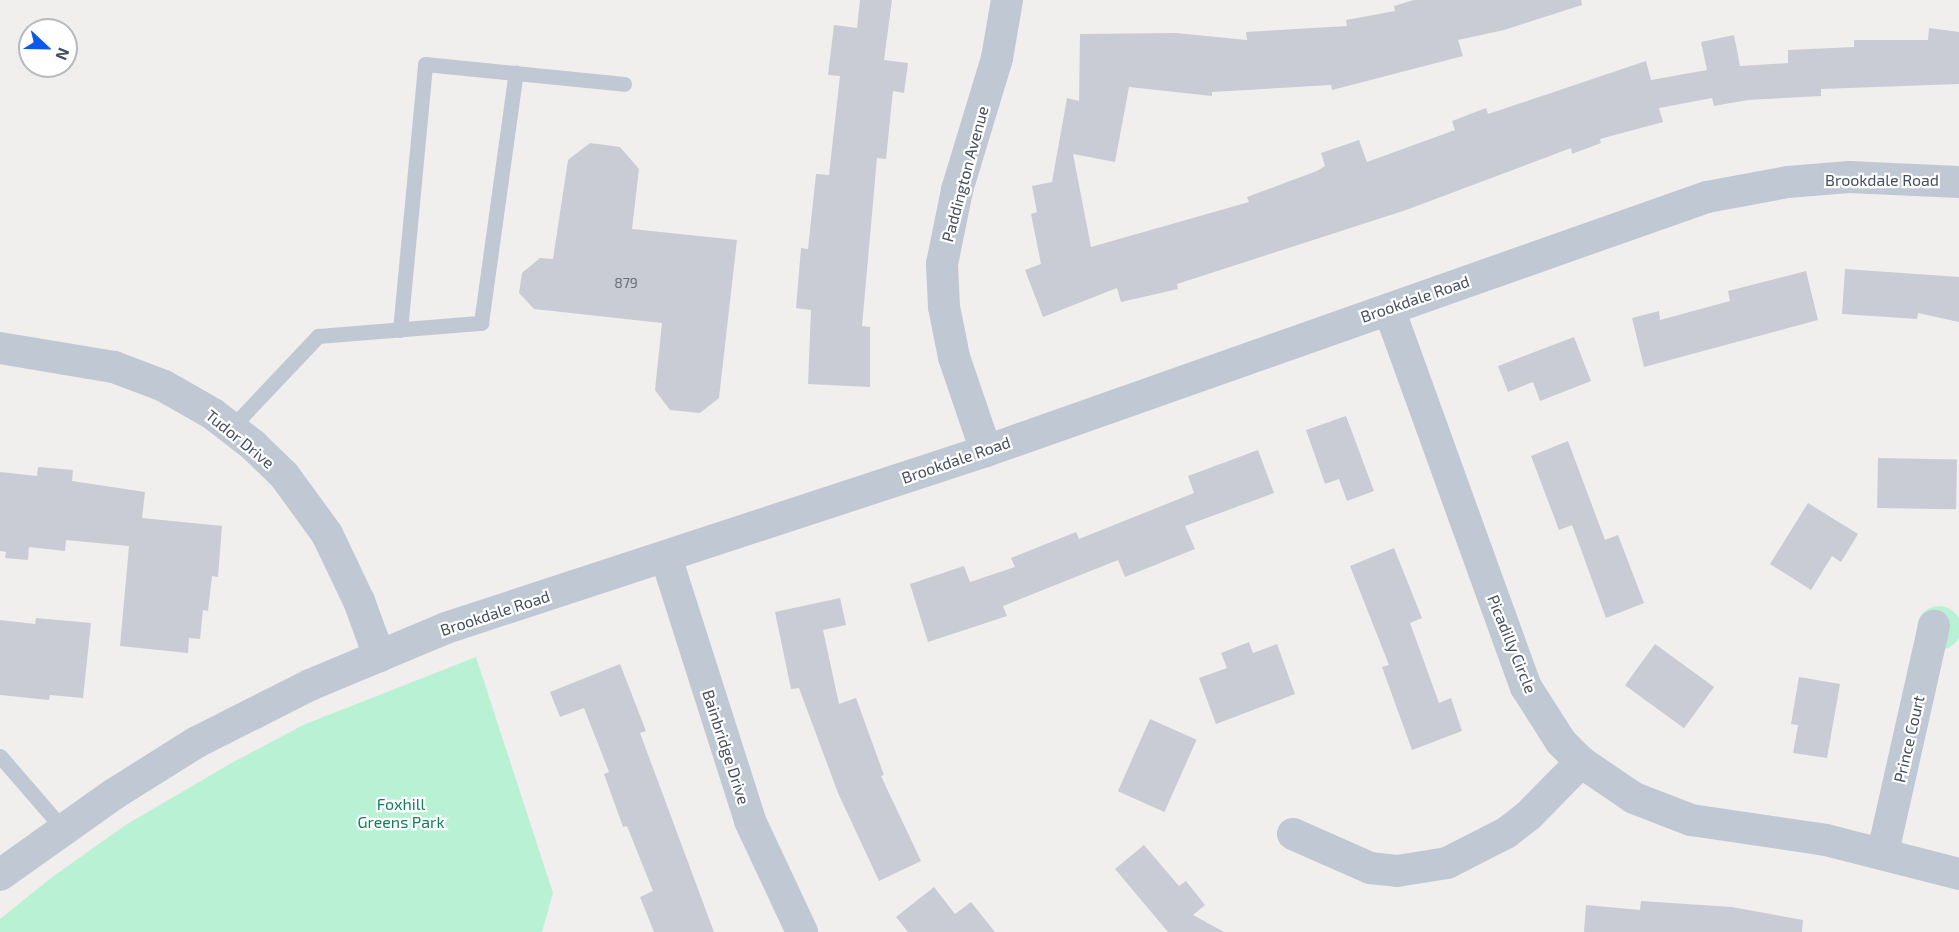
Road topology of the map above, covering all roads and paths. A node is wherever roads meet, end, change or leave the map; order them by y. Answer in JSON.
{"nodes":[{"id":1,"x":1007,"y":0,"type":"edge"},
{"id":2,"x":516,"y":72,"type":"junction"},
{"id":3,"x":624,"y":84,"type":"dead end"},
{"id":4,"x":1959,"y":182,"type":"edge"},
{"id":5,"x":1389,"y":309,"type":"junction"},
{"id":6,"x":400,"y":330,"type":"junction"},
{"id":7,"x":0,"y":348,"type":"edge"},
{"id":8,"x":231,"y":428,"type":"junction"},
{"id":9,"x":986,"y":451,"type":"junction"},
{"id":10,"x":666,"y":557,"type":"junction"},
{"id":11,"x":1934,"y":626,"type":"dead end"},
{"id":12,"x":379,"y":656,"type":"junction"},
{"id":13,"x":0,"y":756,"type":"edge"},
{"id":14,"x":1581,"y":762,"type":"junction"},
{"id":15,"x":63,"y":830,"type":"junction"},
{"id":16,"x":1293,"y":834,"type":"dead end"},
{"id":17,"x":1883,"y":852,"type":"junction"},
{"id":18,"x":1959,"y":874,"type":"edge"},
{"id":19,"x":0,"y":875,"type":"edge"},
{"id":20,"x":802,"y":932,"type":"edge"}],
"edges":[{"from":1,"to":9,"type":"street","name":"Paddington Avenue"},
{"from":2,"to":3,"type":"lane"},
{"from":2,"to":6,"type":"lane"},
{"from":2,"to":6,"type":"lane"},
{"from":4,"to":5,"type":"street","name":"Brookdale Road"},
{"from":5,"to":9,"type":"street","name":"Brookdale Road"},
{"from":5,"to":14,"type":"street","name":"Picadilly Circle"},
{"from":6,"to":8,"type":"lane"},
{"from":7,"to":8,"type":"street","name":"Tudor Drive"},
{"from":8,"to":12,"type":"street","name":"Tudor Drive"},
{"from":9,"to":10,"type":"street","name":"Brookdale Road"},
{"from":10,"to":12,"type":"street","name":"Brookdale Road"},
{"from":10,"to":20,"type":"street","name":"Bainbridge Drive"},
{"from":11,"to":17,"type":"street","name":"Prince Court"},
{"from":12,"to":15,"type":"street","name":"Brookdale Road"},
{"from":13,"to":15,"type":"lane"},
{"from":14,"to":16,"type":"street"},
{"from":14,"to":17,"type":"street","name":"Picadilly Circle"},
{"from":15,"to":19,"type":"street","name":"Brookdale Road"},
{"from":17,"to":18,"type":"street","name":"Picadilly Circle"}]}
